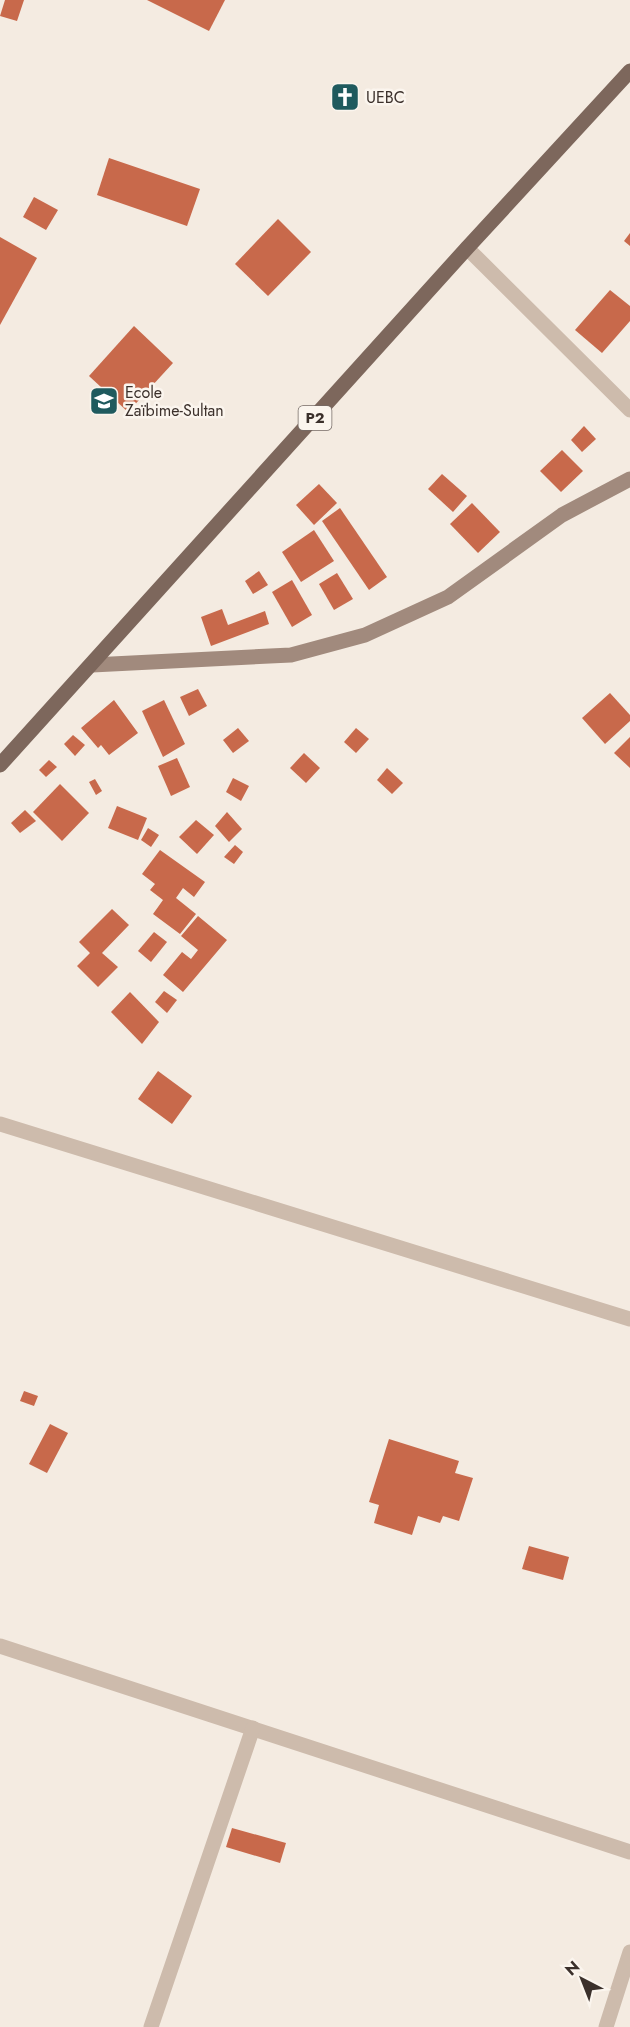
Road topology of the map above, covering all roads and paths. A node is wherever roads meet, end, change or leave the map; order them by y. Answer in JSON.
{"nodes":[{"id":1,"x":630,"y":71,"type":"edge"},
{"id":2,"x":467,"y":248,"type":"junction"},
{"id":3,"x":630,"y":410,"type":"edge"},
{"id":4,"x":630,"y":479,"type":"edge"},
{"id":5,"x":92,"y":665,"type":"junction"},
{"id":6,"x":0,"y":765,"type":"edge"},
{"id":7,"x":0,"y":1124,"type":"edge"},
{"id":8,"x":630,"y":1319,"type":"edge"},
{"id":9,"x":0,"y":1646,"type":"edge"},
{"id":10,"x":253,"y":1728,"type":"junction"},
{"id":11,"x":630,"y":1852,"type":"edge"},
{"id":12,"x":630,"y":1953,"type":"edge"},
{"id":13,"x":152,"y":2027,"type":"edge"},
{"id":14,"x":606,"y":2027,"type":"edge"}],
"edges":[{"from":1,"to":2,"type":"main road","number":"P2"},
{"from":2,"to":3,"type":"street"},
{"from":2,"to":5,"type":"main road","number":"P2"},
{"from":4,"to":5,"type":"main road"},
{"from":5,"to":6,"type":"main road","number":"P2"},
{"from":7,"to":8,"type":"street"},
{"from":9,"to":10,"type":"street"},
{"from":10,"to":11,"type":"street"},
{"from":10,"to":13,"type":"street"},
{"from":12,"to":14,"type":"street"}]}
